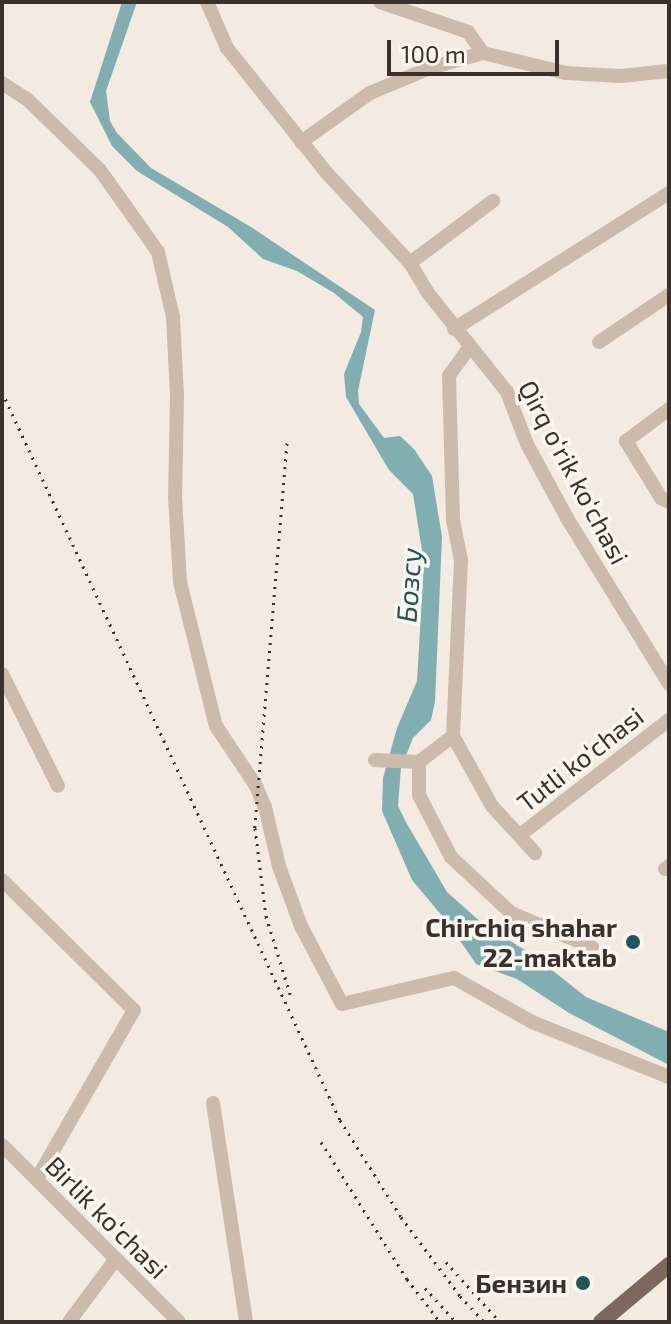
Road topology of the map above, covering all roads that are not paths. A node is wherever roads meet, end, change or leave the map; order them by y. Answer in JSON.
{"nodes":[{"id":1,"x":207,"y":2,"type":"edge"},
{"id":2,"x":380,"y":2,"type":"edge"},
{"id":3,"x":483,"y":53,"type":"junction"},
{"id":4,"x":669,"y":71,"type":"edge"},
{"id":5,"x":2,"y":83,"type":"edge"},
{"id":6,"x":301,"y":142,"type":"junction"},
{"id":7,"x":669,"y":193,"type":"edge"},
{"id":8,"x":493,"y":201,"type":"dead end"},
{"id":9,"x":410,"y":263,"type":"junction"},
{"id":10,"x":669,"y":295,"type":"edge"},
{"id":11,"x":454,"y":329,"type":"junction"},
{"id":12,"x":599,"y":342,"type":"dead end"},
{"id":13,"x":469,"y":348,"type":"junction"},
{"id":14,"x":669,"y":409,"type":"edge"},
{"id":15,"x":669,"y":502,"type":"edge"},
{"id":16,"x":2,"y":674,"type":"edge"},
{"id":17,"x":669,"y":684,"type":"edge"},
{"id":18,"x":669,"y":720,"type":"edge"},
{"id":19,"x":453,"y":736,"type":"junction"},
{"id":20,"x":375,"y":760,"type":"dead end"},
{"id":21,"x":419,"y":762,"type":"junction"},
{"id":22,"x":58,"y":786,"type":"dead end"},
{"id":23,"x":520,"y":835,"type":"junction"},
{"id":24,"x":535,"y":853,"type":"dead end"},
{"id":25,"x":2,"y":880,"type":"edge"},
{"id":26,"x":592,"y":947,"type":"dead end"},
{"id":27,"x":669,"y":1077,"type":"edge"},
{"id":28,"x":213,"y":1103,"type":"dead end"},
{"id":29,"x":2,"y":1145,"type":"edge"},
{"id":30,"x":37,"y":1179,"type":"junction"},
{"id":31,"x":115,"y":1260,"type":"junction"},
{"id":32,"x":669,"y":1265,"type":"edge"},
{"id":33,"x":69,"y":1322,"type":"edge"},
{"id":34,"x":179,"y":1322,"type":"edge"},
{"id":35,"x":246,"y":1322,"type":"edge"},
{"id":36,"x":601,"y":1322,"type":"edge"}],
"edges":[{"from":1,"to":6,"type":"street","name":"Qirq o‘rik ko‘chasi"},
{"from":2,"to":3,"type":"street"},
{"from":3,"to":4,"type":"street"},
{"from":3,"to":6,"type":"street"},
{"from":5,"to":27,"type":"street"},
{"from":6,"to":9,"type":"street","name":"Qirq o‘rik ko‘chasi"},
{"from":7,"to":11,"type":"street"},
{"from":8,"to":9,"type":"street"},
{"from":9,"to":11,"type":"street","name":"Qirq o‘rik ko‘chasi"},
{"from":10,"to":12,"type":"street"},
{"from":11,"to":13,"type":"street","name":"Qirq o‘rik ko‘chasi"},
{"from":13,"to":17,"type":"street","name":"Qirq o‘rik ko‘chasi"},
{"from":13,"to":19,"type":"street"},
{"from":14,"to":15,"type":"street"},
{"from":16,"to":22,"type":"street"},
{"from":18,"to":23,"type":"street","name":"Tutli ko‘chasi"},
{"from":19,"to":21,"type":"street"},
{"from":19,"to":23,"type":"street","name":"Tutli ko‘chasi"},
{"from":20,"to":21,"type":"street"},
{"from":21,"to":26,"type":"street"},
{"from":23,"to":24,"type":"street","name":"Tutli ko‘chasi"},
{"from":25,"to":30,"type":"street"},
{"from":28,"to":35,"type":"street"},
{"from":29,"to":30,"type":"street","name":"Birlik ko‘chasi"},
{"from":30,"to":31,"type":"street","name":"Birlik ko‘chasi"},
{"from":31,"to":33,"type":"street"},
{"from":31,"to":34,"type":"street","name":"Birlik ko‘chasi"},
{"from":32,"to":36,"type":"main road"}]}
